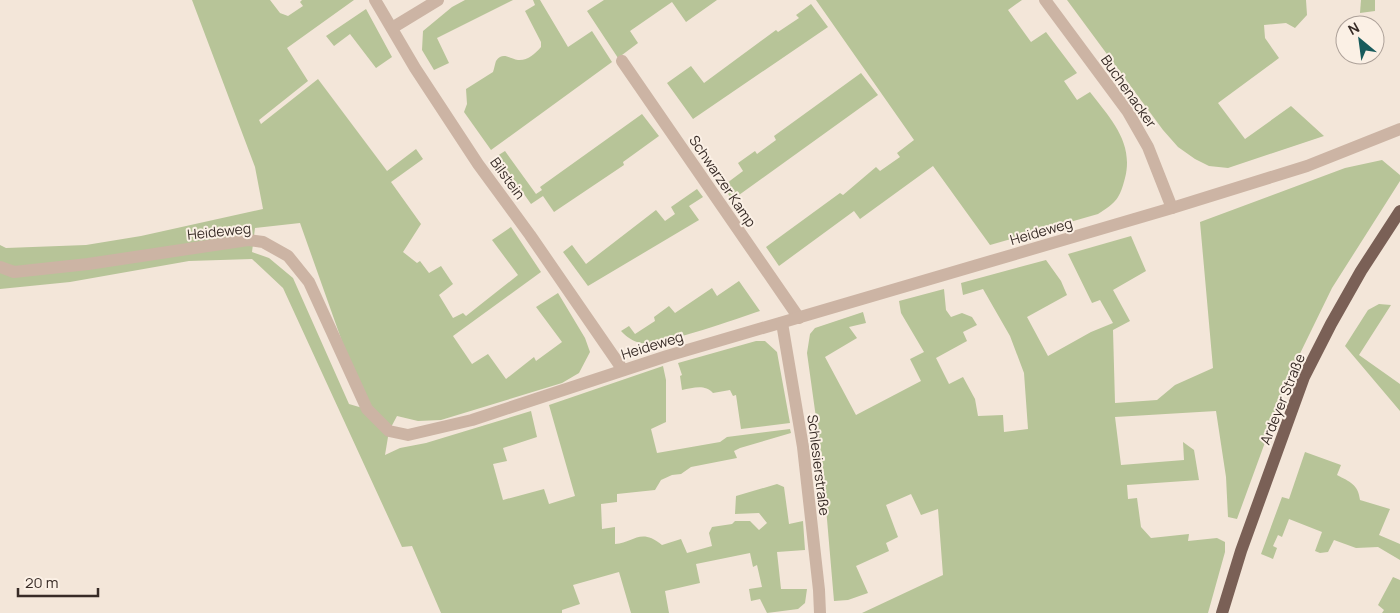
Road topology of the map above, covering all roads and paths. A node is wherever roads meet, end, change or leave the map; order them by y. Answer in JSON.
{"nodes":[{"id":1,"x":375,"y":0,"type":"edge"},
{"id":2,"x":438,"y":0,"type":"edge"},
{"id":3,"x":1045,"y":0,"type":"edge"},
{"id":4,"x":392,"y":28,"type":"junction"},
{"id":5,"x":622,"y":61,"type":"dead end"},
{"id":6,"x":1400,"y":129,"type":"edge"},
{"id":7,"x":1172,"y":208,"type":"junction"},
{"id":8,"x":1400,"y":211,"type":"edge"},
{"id":9,"x":0,"y":267,"type":"edge"},
{"id":10,"x":799,"y":318,"type":"junction"},
{"id":11,"x":782,"y":323,"type":"junction"},
{"id":12,"x":623,"y":370,"type":"junction"},
{"id":13,"x":820,"y":613,"type":"edge"},
{"id":14,"x":1222,"y":613,"type":"edge"}],
"edges":[{"from":1,"to":4,"type":"street","name":"Bilstein"},
{"from":2,"to":4,"type":"street"},
{"from":3,"to":7,"type":"street","name":"Buchenacker"},
{"from":4,"to":12,"type":"street","name":"Bilstein"},
{"from":5,"to":10,"type":"street","name":"Schwarzer Kamp"},
{"from":6,"to":7,"type":"street","name":"Heideweg"},
{"from":7,"to":10,"type":"street","name":"Heideweg"},
{"from":8,"to":14,"type":"main road","name":"Ardeyer Straße"},
{"from":9,"to":12,"type":"street","name":"Heideweg"},
{"from":10,"to":11,"type":"street","name":"Heideweg"},
{"from":11,"to":12,"type":"street","name":"Heideweg"},
{"from":11,"to":13,"type":"street","name":"Schlesierstraße"}]}
